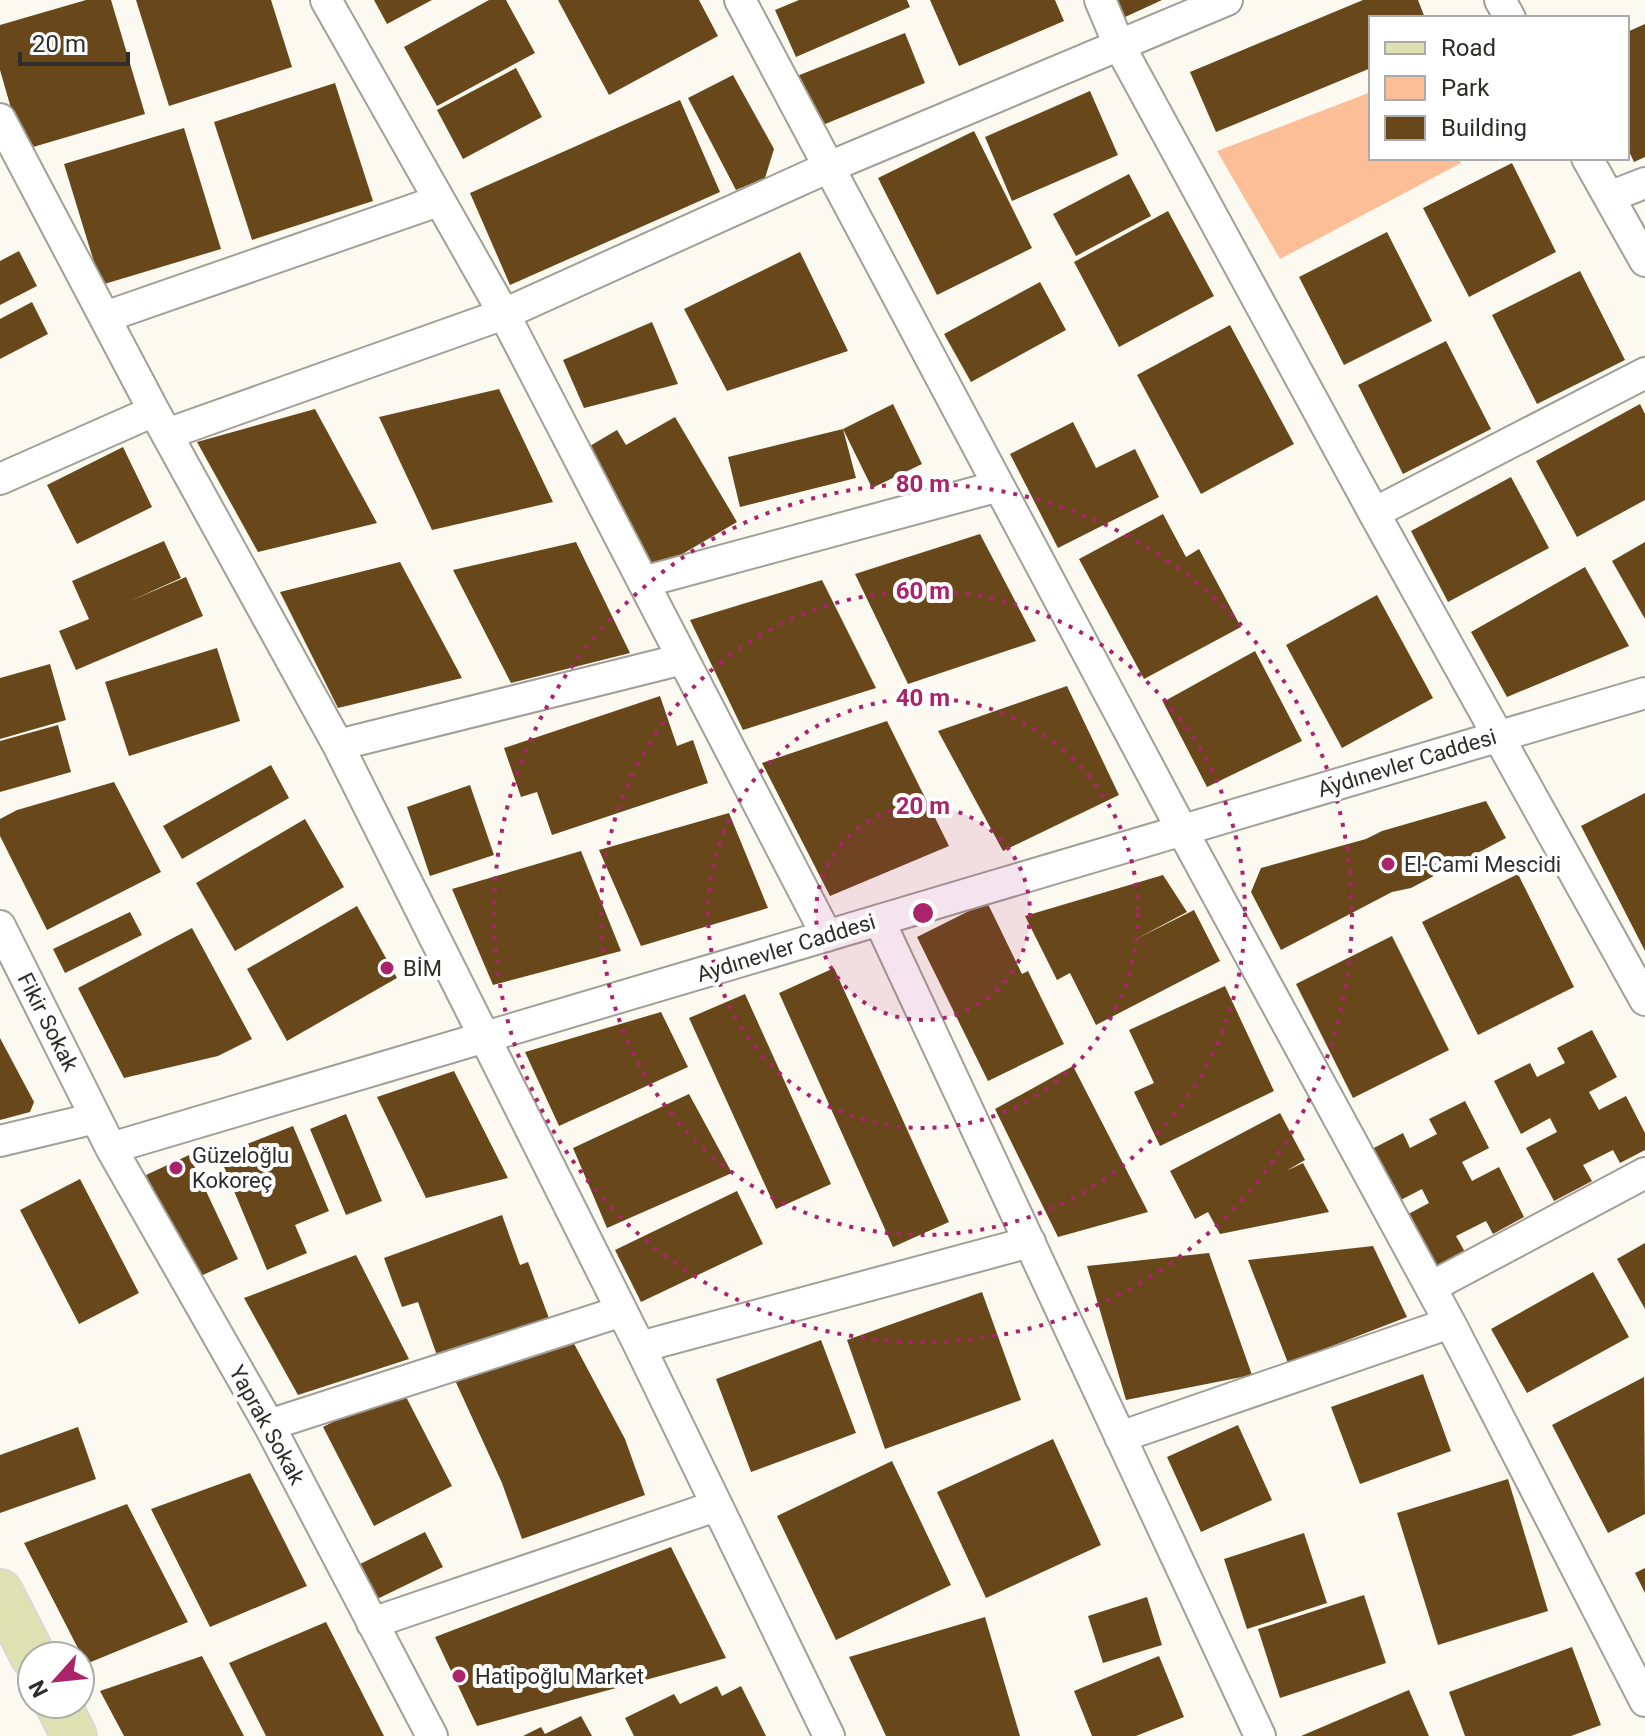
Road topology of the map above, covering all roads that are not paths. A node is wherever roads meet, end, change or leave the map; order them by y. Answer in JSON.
{"nodes":[{"id":1,"x":326,"y":0,"type":"edge"},
{"id":2,"x":740,"y":0,"type":"edge"},
{"id":3,"x":1100,"y":0,"type":"edge"},
{"id":4,"x":1227,"y":0,"type":"edge"},
{"id":5,"x":1119,"y":45,"type":"junction"},
{"id":6,"x":0,"y":119,"type":"edge"},
{"id":7,"x":1588,"y":160,"type":"edge"},
{"id":8,"x":829,"y":167,"type":"junction"},
{"id":9,"x":1645,"y":183,"type":"edge"},
{"id":10,"x":1609,"y":197,"type":"junction"},
{"id":11,"x":438,"y":201,"type":"junction"},
{"id":12,"x":1645,"y":261,"type":"edge"},
{"id":13,"x":504,"y":314,"type":"junction"},
{"id":14,"x":105,"y":317,"type":"junction"},
{"id":15,"x":1645,"y":373,"type":"edge"},
{"id":16,"x":161,"y":422,"type":"junction"},
{"id":17,"x":0,"y":479,"type":"edge"},
{"id":18,"x":999,"y":486,"type":"junction"},
{"id":19,"x":1374,"y":513,"type":"junction"},
{"id":20,"x":643,"y":582,"type":"junction"},
{"id":21,"x":683,"y":659,"type":"junction"},
{"id":22,"x":1645,"y":693,"type":"edge"},
{"id":23,"x":1498,"y":736,"type":"junction"},
{"id":24,"x":338,"y":745,"type":"junction"},
{"id":25,"x":1182,"y":830,"type":"junction"},
{"id":26,"x":879,"y":920,"type":"junction"},
{"id":27,"x":0,"y":926,"type":"edge"},
{"id":28,"x":827,"y":936,"type":"junction"},
{"id":29,"x":1645,"y":1000,"type":"edge"},
{"id":30,"x":486,"y":1037,"type":"junction"},
{"id":31,"x":96,"y":1118,"type":"junction"},
{"id":32,"x":0,"y":1141,"type":"edge"},
{"id":33,"x":111,"y":1148,"type":"junction"},
{"id":34,"x":1645,"y":1173,"type":"edge"},
{"id":35,"x":1030,"y":1242,"type":"junction"},
{"id":36,"x":1431,"y":1287,"type":"junction"},
{"id":37,"x":622,"y":1311,"type":"junction"},
{"id":38,"x":1450,"y":1323,"type":"junction"},
{"id":39,"x":640,"y":1347,"type":"junction"},
{"id":40,"x":269,"y":1425,"type":"junction"},
{"id":41,"x":1120,"y":1437,"type":"junction"},
{"id":42,"x":716,"y":1506,"type":"junction"},
{"id":43,"x":0,"y":1592,"type":"edge"},
{"id":44,"x":372,"y":1623,"type":"junction"},
{"id":45,"x":25,"y":1640,"type":"edge"},
{"id":46,"x":1645,"y":1701,"type":"edge"},
{"id":47,"x":432,"y":1736,"type":"edge"},
{"id":48,"x":829,"y":1736,"type":"edge"},
{"id":49,"x":1260,"y":1736,"type":"edge"}],
"edges":[{"from":1,"to":11,"type":"street"},
{"from":2,"to":8,"type":"street"},
{"from":3,"to":5,"type":"street"},
{"from":4,"to":5,"type":"street"},
{"from":5,"to":8,"type":"street"},
{"from":5,"to":19,"type":"street"},
{"from":6,"to":14,"type":"street"},
{"from":7,"to":10,"type":"street"},
{"from":8,"to":13,"type":"street"},
{"from":8,"to":18,"type":"street"},
{"from":9,"to":10,"type":"street"},
{"from":10,"to":12,"type":"street"},
{"from":11,"to":13,"type":"street"},
{"from":11,"to":14,"type":"street"},
{"from":13,"to":16,"type":"street"},
{"from":13,"to":20,"type":"street"},
{"from":14,"to":16,"type":"street"},
{"from":15,"to":19,"type":"street"},
{"from":16,"to":17,"type":"street"},
{"from":16,"to":24,"type":"street"},
{"from":18,"to":20,"type":"street"},
{"from":18,"to":25,"type":"street"},
{"from":19,"to":23,"type":"street"},
{"from":20,"to":21,"type":"street"},
{"from":21,"to":24,"type":"street"},
{"from":21,"to":28,"type":"street"},
{"from":22,"to":23,"type":"street","name":"Aydınevler Caddesi"},
{"from":23,"to":25,"type":"street","name":"Aydınevler Caddesi"},
{"from":23,"to":29,"type":"street"},
{"from":24,"to":30,"type":"street"},
{"from":25,"to":26,"type":"street","name":"Aydınevler Caddesi"},
{"from":25,"to":36,"type":"street"},
{"from":26,"to":28,"type":"street","name":"Aydınevler Caddesi"},
{"from":26,"to":35,"type":"street"},
{"from":27,"to":31,"type":"street","name":"Fikir Sokak"},
{"from":28,"to":30,"type":"street","name":"Aydınevler Caddesi"},
{"from":30,"to":33,"type":"street","name":"Aydınevler Caddesi"},
{"from":30,"to":37,"type":"street"},
{"from":31,"to":32,"type":"street"},
{"from":31,"to":33,"type":"street","name":"Yaprak Sokak"},
{"from":33,"to":40,"type":"street","name":"Yaprak Sokak"},
{"from":34,"to":36,"type":"street"},
{"from":35,"to":39,"type":"street"},
{"from":35,"to":41,"type":"street"},
{"from":36,"to":38,"type":"street"},
{"from":37,"to":39,"type":"street"},
{"from":37,"to":40,"type":"street"},
{"from":38,"to":41,"type":"street"},
{"from":38,"to":46,"type":"street"},
{"from":39,"to":42,"type":"street"},
{"from":40,"to":44,"type":"street","name":"Yaprak Sokak"},
{"from":41,"to":49,"type":"street"},
{"from":42,"to":44,"type":"street"},
{"from":42,"to":48,"type":"street"},
{"from":43,"to":45,"type":"main road"},
{"from":44,"to":47,"type":"street","name":"Yaprak Sokak"}]}
